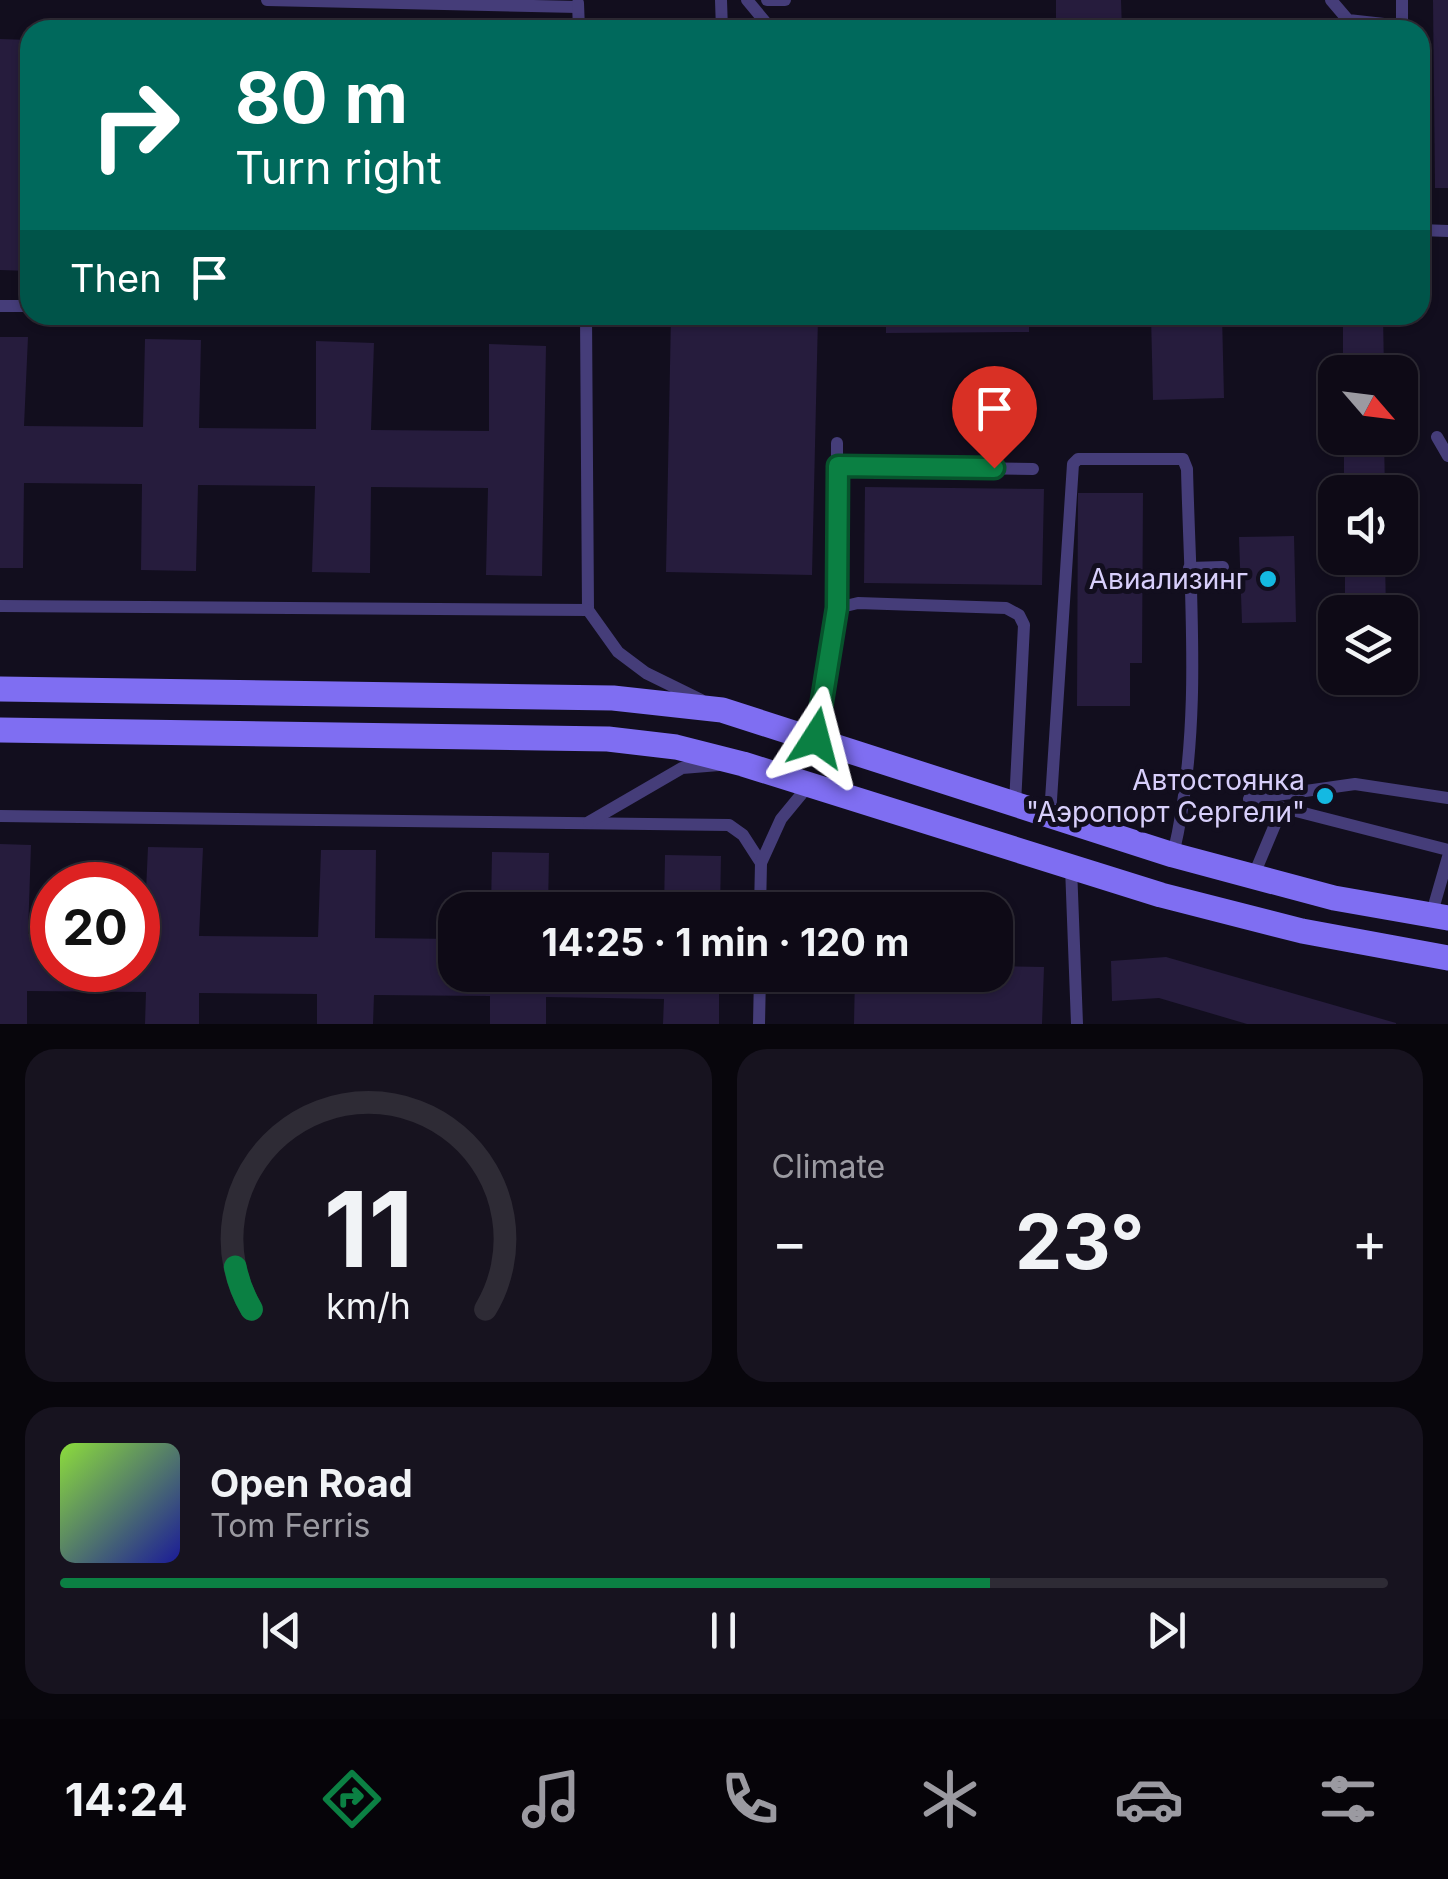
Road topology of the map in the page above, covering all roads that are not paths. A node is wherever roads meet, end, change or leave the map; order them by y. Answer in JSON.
{"nodes":[{"id":1,"x":267,"y":0,"type":"edge"},
{"id":2,"x":747,"y":0,"type":"edge"},
{"id":3,"x":768,"y":0,"type":"edge"},
{"id":4,"x":785,"y":0,"type":"edge"},
{"id":5,"x":1331,"y":0,"type":"edge"},
{"id":6,"x":578,"y":4,"type":"edge"},
{"id":7,"x":764,"y":20,"type":"edge"},
{"id":8,"x":1348,"y":20,"type":"edge"},
{"id":9,"x":586,"y":325,"type":"edge"},
{"id":10,"x":1437,"y":437,"type":"dead end"},
{"id":11,"x":837,"y":443,"type":"dead end"},
{"id":12,"x":1448,"y":456,"type":"edge"},
{"id":13,"x":838,"y":466,"type":"junction"},
{"id":14,"x":1033,"y":468,"type":"dead end"},
{"id":15,"x":1223,"y":566,"type":"dead end"},
{"id":16,"x":1189,"y":568,"type":"junction"},
{"id":17,"x":0,"y":606,"type":"edge"},
{"id":18,"x":837,"y":608,"type":"junction"},
{"id":19,"x":588,"y":610,"type":"junction"},
{"id":20,"x":0,"y":689,"type":"edge"},
{"id":21,"x":722,"y":710,"type":"junction"},
{"id":22,"x":0,"y":730,"type":"edge"},
{"id":23,"x":816,"y":738,"type":"junction"},
{"id":24,"x":743,"y":764,"type":"junction"},
{"id":25,"x":809,"y":786,"type":"junction"},
{"id":26,"x":1448,"y":798,"type":"edge"},
{"id":27,"x":1015,"y":804,"type":"junction"},
{"id":28,"x":1282,"y":808,"type":"junction"},
{"id":29,"x":0,"y":816,"type":"edge"},
{"id":30,"x":1050,"y":816,"type":"junction"},
{"id":31,"x":587,"y":824,"type":"junction"},
{"id":32,"x":1448,"y":854,"type":"edge"},
{"id":33,"x":1173,"y":855,"type":"junction"},
{"id":34,"x":761,"y":863,"type":"junction"},
{"id":35,"x":1071,"y":867,"type":"junction"},
{"id":36,"x":1252,"y":877,"type":"junction"},
{"id":37,"x":760,"y":892,"type":"edge"},
{"id":38,"x":1440,"y":917,"type":"edge"},
{"id":39,"x":1448,"y":958,"type":"edge"},
{"id":40,"x":760,"y":992,"type":"edge"},
{"id":41,"x":759,"y":1024,"type":"edge"},
{"id":42,"x":1076,"y":1024,"type":"edge"}],
"edges":[{"from":1,"to":6,"type":"lane"},
{"from":2,"to":7,"type":"lane"},
{"from":3,"to":4,"type":"lane"},
{"from":5,"to":8,"type":"lane"},
{"from":9,"to":19,"type":"lane"},
{"from":10,"to":12,"type":"lane"},
{"from":11,"to":13,"type":"lane"},
{"from":13,"to":14,"type":"lane"},
{"from":13,"to":18,"type":"lane"},
{"from":15,"to":16,"type":"lane"},
{"from":16,"to":30,"type":"lane"},
{"from":16,"to":33,"type":"lane"},
{"from":17,"to":19,"type":"lane"},
{"from":18,"to":23,"type":"lane"},
{"from":18,"to":27,"type":"lane"},
{"from":19,"to":21,"type":"lane"},
{"from":20,"to":21,"type":"street"},
{"from":21,"to":23,"type":"street"},
{"from":22,"to":24,"type":"street"},
{"from":23,"to":27,"type":"street"},
{"from":24,"to":25,"type":"street"},
{"from":24,"to":31,"type":"lane"},
{"from":25,"to":34,"type":"lane"},
{"from":25,"to":35,"type":"street"},
{"from":26,"to":28,"type":"lane"},
{"from":27,"to":30,"type":"street"},
{"from":28,"to":32,"type":"lane"},
{"from":28,"to":36,"type":"lane"},
{"from":29,"to":31,"type":"lane"},
{"from":30,"to":33,"type":"street"},
{"from":31,"to":34,"type":"lane"},
{"from":32,"to":38,"type":"lane"},
{"from":33,"to":36,"type":"street"},
{"from":34,"to":37,"type":"lane"},
{"from":35,"to":39,"type":"street"},
{"from":35,"to":42,"type":"lane"},
{"from":36,"to":38,"type":"street"},
{"from":40,"to":41,"type":"lane"}]}
